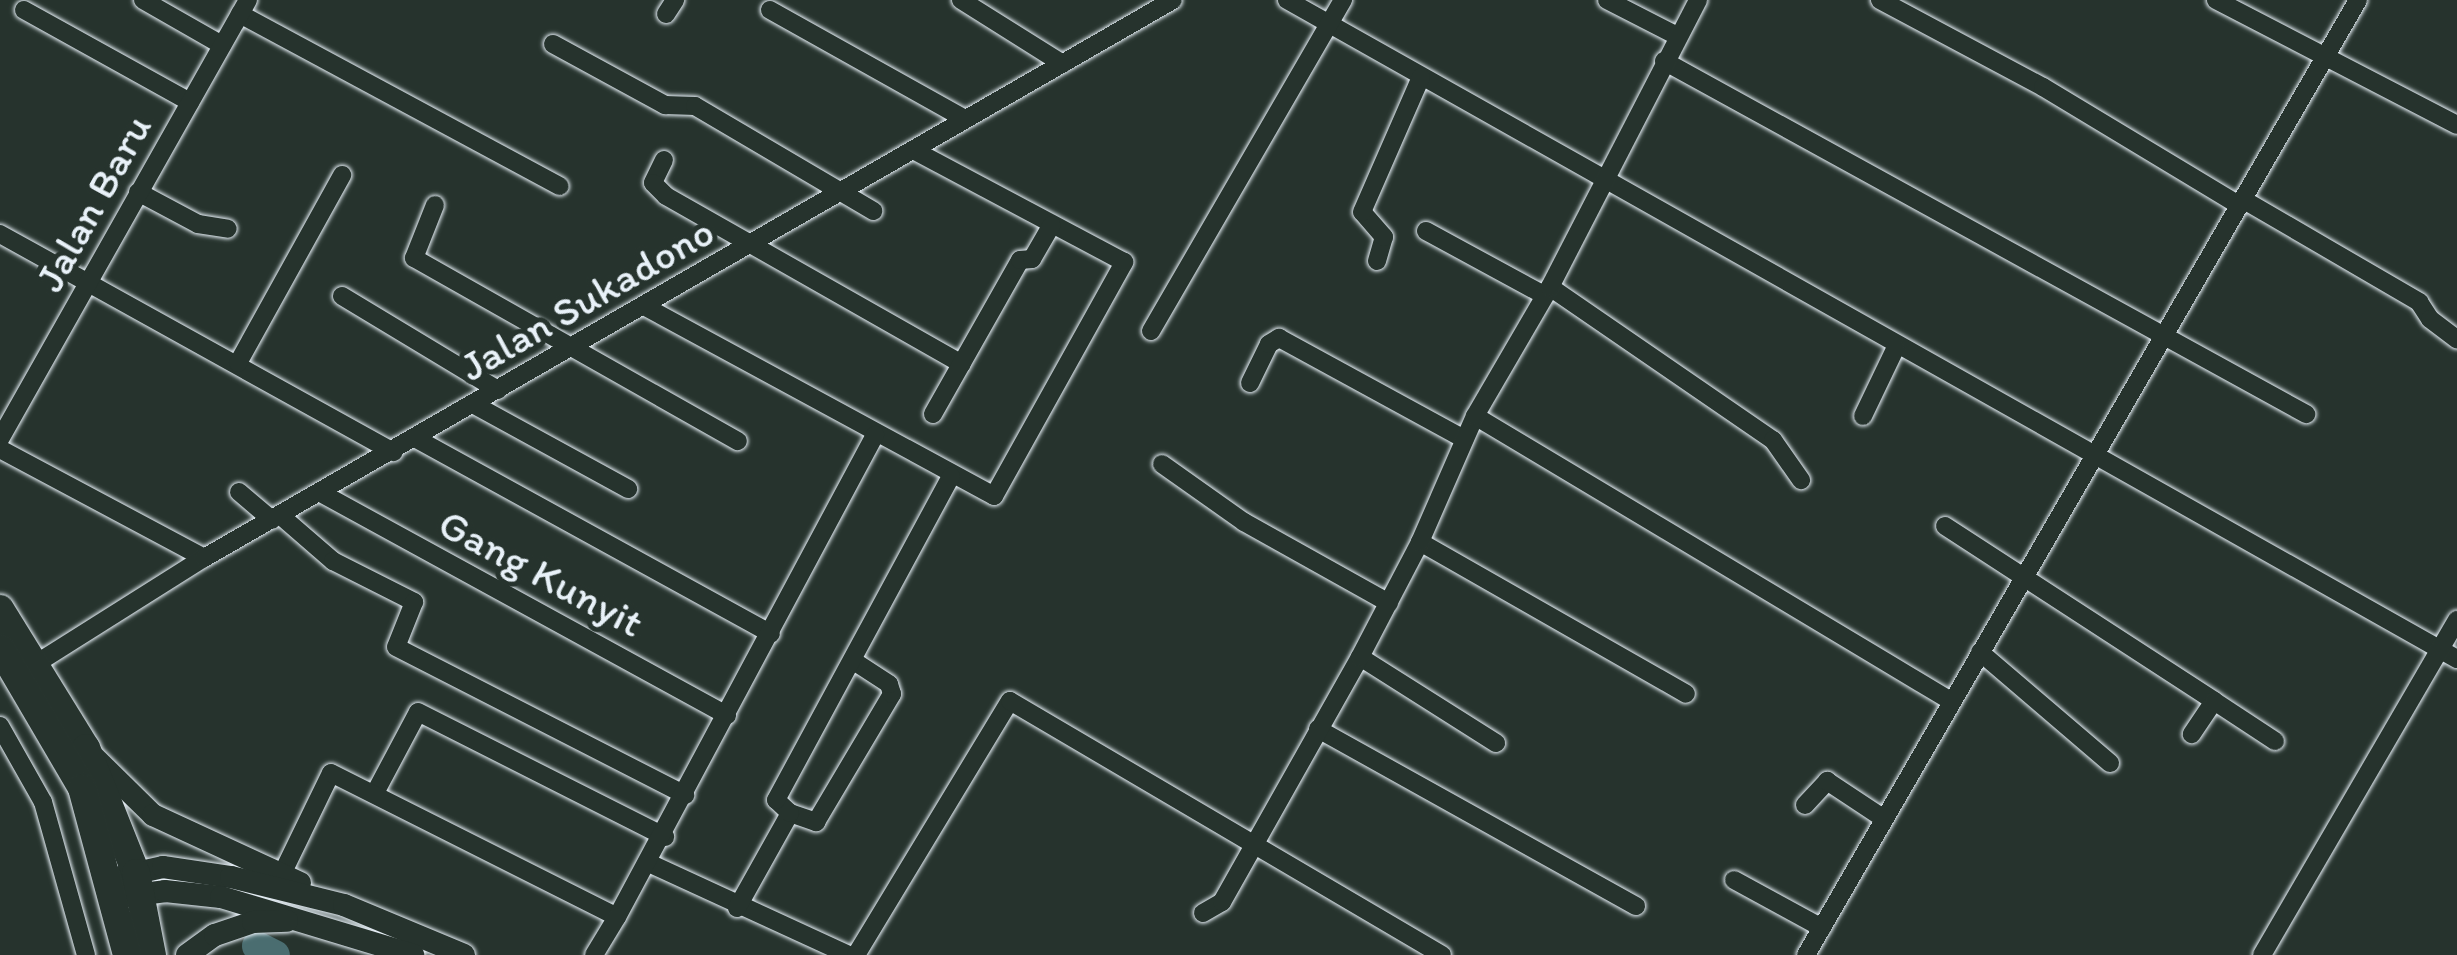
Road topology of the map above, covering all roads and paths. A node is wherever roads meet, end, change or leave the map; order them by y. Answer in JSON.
{"nodes":[{"id":1,"x":143,"y":0,"type":"edge"},
{"id":2,"x":961,"y":0,"type":"edge"},
{"id":3,"x":1173,"y":0,"type":"edge"},
{"id":4,"x":1287,"y":0,"type":"edge"},
{"id":5,"x":1342,"y":0,"type":"edge"},
{"id":6,"x":1607,"y":0,"type":"edge"},
{"id":7,"x":1698,"y":0,"type":"edge"},
{"id":8,"x":1880,"y":0,"type":"edge"},
{"id":9,"x":2216,"y":0,"type":"edge"},
{"id":10,"x":2358,"y":0,"type":"edge"},
{"id":11,"x":244,"y":7,"type":"edge"},
{"id":12,"x":24,"y":10,"type":"dead end"},
{"id":13,"x":770,"y":10,"type":"dead end"},
{"id":14,"x":1328,"y":23,"type":"junction"},
{"id":15,"x":1677,"y":36,"type":"junction"},
{"id":16,"x":553,"y":44,"type":"dead end"},
{"id":17,"x":222,"y":45,"type":"junction"},
{"id":18,"x":2325,"y":57,"type":"junction"},
{"id":19,"x":1664,"y":61,"type":"junction"},
{"id":20,"x":1063,"y":64,"type":"junction"},
{"id":21,"x":1420,"y":76,"type":"junction"},
{"id":22,"x":190,"y":102,"type":"junction"},
{"id":23,"x":965,"y":120,"type":"junction"},
{"id":24,"x":2456,"y":121,"type":"edge"},
{"id":25,"x":915,"y":151,"type":"junction"},
{"id":26,"x":664,"y":160,"type":"dead end"},
{"id":27,"x":342,"y":175,"type":"dead end"},
{"id":28,"x":1603,"y":179,"type":"junction"},
{"id":29,"x":560,"y":186,"type":"dead end"},
{"id":30,"x":138,"y":192,"type":"junction"},
{"id":31,"x":842,"y":192,"type":"junction"},
{"id":32,"x":2242,"y":203,"type":"junction"},
{"id":33,"x":435,"y":205,"type":"dead end"},
{"id":34,"x":872,"y":211,"type":"dead end"},
{"id":35,"x":1052,"y":225,"type":"junction"},
{"id":36,"x":228,"y":229,"type":"dead end"},
{"id":37,"x":1426,"y":231,"type":"dead end"},
{"id":38,"x":0,"y":234,"type":"edge"},
{"id":39,"x":750,"y":246,"type":"junction"},
{"id":40,"x":1377,"y":261,"type":"dead end"},
{"id":41,"x":88,"y":284,"type":"junction"},
{"id":42,"x":1547,"y":291,"type":"junction"},
{"id":43,"x":342,"y":296,"type":"dead end"},
{"id":44,"x":646,"y":307,"type":"junction"},
{"id":45,"x":1151,"y":331,"type":"dead end"},
{"id":46,"x":2164,"y":338,"type":"junction"},
{"id":47,"x":2457,"y":339,"type":"edge"},
{"id":48,"x":1896,"y":347,"type":"junction"},
{"id":49,"x":572,"y":348,"type":"junction"},
{"id":50,"x":238,"y":363,"type":"junction"},
{"id":51,"x":962,"y":364,"type":"junction"},
{"id":52,"x":1250,"y":383,"type":"dead end"},
{"id":53,"x":498,"y":390,"type":"junction"},
{"id":54,"x":474,"y":404,"type":"junction"},
{"id":55,"x":933,"y":414,"type":"dead end"},
{"id":56,"x":2306,"y":414,"type":"dead end"},
{"id":57,"x":1475,"y":416,"type":"junction"},
{"id":58,"x":1863,"y":416,"type":"dead end"},
{"id":59,"x":875,"y":435,"type":"junction"},
{"id":60,"x":416,"y":438,"type":"junction"},
{"id":61,"x":0,"y":439,"type":"edge"},
{"id":62,"x":1464,"y":439,"type":"junction"},
{"id":63,"x":738,"y":441,"type":"dead end"},
{"id":64,"x":0,"y":449,"type":"edge"},
{"id":65,"x":394,"y":452,"type":"junction"},
{"id":66,"x":2095,"y":456,"type":"junction"},
{"id":67,"x":1162,"y":464,"type":"dead end"},
{"id":68,"x":951,"y":476,"type":"junction"},
{"id":69,"x":1800,"y":480,"type":"dead end"},
{"id":70,"x":628,"y":489,"type":"dead end"},
{"id":71,"x":238,"y":492,"type":"dead end"},
{"id":72,"x":322,"y":493,"type":"junction"},
{"id":73,"x":276,"y":518,"type":"junction"},
{"id":74,"x":1945,"y":526,"type":"dead end"},
{"id":75,"x":1420,"y":542,"type":"junction"},
{"id":76,"x":204,"y":558,"type":"junction"},
{"id":77,"x":2025,"y":580,"type":"junction"},
{"id":78,"x":1389,"y":602,"type":"junction"},
{"id":79,"x":0,"y":609,"type":"edge"},
{"id":80,"x":2457,"y":620,"type":"edge"},
{"id":81,"x":771,"y":634,"type":"junction"},
{"id":82,"x":0,"y":648,"type":"edge"},
{"id":83,"x":1980,"y":652,"type":"junction"},
{"id":84,"x":2448,"y":655,"type":"edge"},
{"id":85,"x":1360,"y":658,"type":"junction"},
{"id":86,"x":852,"y":660,"type":"junction"},
{"id":87,"x":38,"y":663,"type":"junction"},
{"id":88,"x":1686,"y":694,"type":"dead end"},
{"id":89,"x":1951,"y":701,"type":"junction"},
{"id":90,"x":2214,"y":701,"type":"junction"},
{"id":91,"x":726,"y":716,"type":"junction"},
{"id":92,"x":0,"y":726,"type":"edge"},
{"id":93,"x":1318,"y":729,"type":"junction"},
{"id":94,"x":2192,"y":734,"type":"dead end"},
{"id":95,"x":2275,"y":741,"type":"dead end"},
{"id":96,"x":1496,"y":743,"type":"dead end"},
{"id":97,"x":86,"y":748,"type":"junction"},
{"id":98,"x":2110,"y":763,"type":"dead end"},
{"id":99,"x":376,"y":791,"type":"junction"},
{"id":100,"x":686,"y":795,"type":"junction"},
{"id":101,"x":1805,"y":805,"type":"dead end"},
{"id":102,"x":790,"y":813,"type":"junction"},
{"id":103,"x":1884,"y":818,"type":"junction"},
{"id":104,"x":665,"y":837,"type":"junction"},
{"id":105,"x":1251,"y":846,"type":"junction"},
{"id":106,"x":651,"y":864,"type":"junction"},
{"id":107,"x":282,"y":874,"type":"junction"},
{"id":108,"x":1734,"y":880,"type":"dead end"},
{"id":109,"x":126,"y":885,"type":"junction"},
{"id":110,"x":344,"y":904,"type":"junction"},
{"id":111,"x":1636,"y":906,"type":"dead end"},
{"id":112,"x":737,"y":908,"type":"junction"},
{"id":113,"x":1204,"y":913,"type":"dead end"},
{"id":114,"x":616,"y":918,"type":"junction"},
{"id":115,"x":315,"y":921,"type":"junction"},
{"id":116,"x":1822,"y":928,"type":"junction"},
{"id":117,"x":599,"y":954,"type":"edge"},
{"id":118,"x":86,"y":955,"type":"edge"},
{"id":119,"x":127,"y":955,"type":"edge"},
{"id":120,"x":152,"y":955,"type":"edge"},
{"id":121,"x":187,"y":955,"type":"edge"},
{"id":122,"x":412,"y":955,"type":"edge"},
{"id":123,"x":464,"y":955,"type":"edge"},
{"id":124,"x":853,"y":955,"type":"edge"},
{"id":125,"x":1442,"y":955,"type":"edge"},
{"id":126,"x":1806,"y":955,"type":"edge"},
{"id":127,"x":2262,"y":955,"type":"edge"}],
"edges":[{"from":1,"to":17,"type":"street"},
{"from":2,"to":20,"type":"street"},
{"from":3,"to":20,"type":"street","name":"Jalan Sukadono"},
{"from":4,"to":14,"type":"street"},
{"from":5,"to":14,"type":"street"},
{"from":6,"to":15,"type":"street"},
{"from":7,"to":15,"type":"street"},
{"from":8,"to":32,"type":"street"},
{"from":9,"to":18,"type":"street"},
{"from":10,"to":18,"type":"street"},
{"from":11,"to":17,"type":"street","name":"Jalan Baru"},
{"from":11,"to":29,"type":"street"},
{"from":12,"to":22,"type":"street"},
{"from":13,"to":23,"type":"street"},
{"from":14,"to":21,"type":"street"},
{"from":14,"to":45,"type":"street"},
{"from":15,"to":19,"type":"street"},
{"from":16,"to":31,"type":"street"},
{"from":17,"to":22,"type":"street","name":"Jalan Baru"},
{"from":18,"to":24,"type":"street"},
{"from":18,"to":32,"type":"street"},
{"from":19,"to":28,"type":"street"},
{"from":19,"to":46,"type":"street"},
{"from":20,"to":23,"type":"street","name":"Jalan Sukadono"},
{"from":21,"to":28,"type":"street"},
{"from":21,"to":40,"type":"street"},
{"from":22,"to":30,"type":"street","name":"Jalan Baru"},
{"from":23,"to":25,"type":"street","name":"Jalan Sukadono"},
{"from":25,"to":31,"type":"street","name":"Jalan Sukadono"},
{"from":25,"to":35,"type":"street"},
{"from":26,"to":39,"type":"street"},
{"from":27,"to":50,"type":"street"},
{"from":28,"to":42,"type":"street"},
{"from":28,"to":48,"type":"street"},
{"from":30,"to":36,"type":"street"},
{"from":30,"to":41,"type":"street","name":"Jalan Baru"},
{"from":31,"to":34,"type":"street"},
{"from":31,"to":39,"type":"street","name":"Jalan Sukadono"},
{"from":32,"to":46,"type":"street"},
{"from":32,"to":47,"type":"street"},
{"from":33,"to":49,"type":"street"},
{"from":35,"to":51,"type":"street"},
{"from":35,"to":68,"type":"street"},
{"from":37,"to":42,"type":"street"},
{"from":38,"to":41,"type":"street"},
{"from":39,"to":44,"type":"street","name":"Jalan Sukadono"},
{"from":39,"to":51,"type":"street"},
{"from":41,"to":50,"type":"street"},
{"from":41,"to":61,"type":"street","name":"Jalan Baru"},
{"from":42,"to":57,"type":"street"},
{"from":42,"to":69,"type":"street"},
{"from":43,"to":53,"type":"street"},
{"from":44,"to":49,"type":"street","name":"Jalan Sukadono"},
{"from":44,"to":59,"type":"street"},
{"from":46,"to":56,"type":"street"},
{"from":46,"to":66,"type":"street"},
{"from":48,"to":58,"type":"street"},
{"from":48,"to":66,"type":"street"},
{"from":49,"to":53,"type":"street","name":"Jalan Sukadono"},
{"from":49,"to":63,"type":"street"},
{"from":50,"to":65,"type":"street"},
{"from":51,"to":55,"type":"street"},
{"from":52,"to":62,"type":"street"},
{"from":53,"to":54,"type":"street","name":"Jalan Sukadono"},
{"from":54,"to":60,"type":"street","name":"Jalan Sukadono"},
{"from":54,"to":70,"type":"street"},
{"from":57,"to":62,"type":"street"},
{"from":57,"to":89,"type":"street"},
{"from":59,"to":68,"type":"street"},
{"from":59,"to":81,"type":"street"},
{"from":60,"to":65,"type":"street","name":"Jalan Sukadono"},
{"from":60,"to":81,"type":"street"},
{"from":62,"to":75,"type":"street"},
{"from":64,"to":76,"type":"street"},
{"from":65,"to":72,"type":"street","name":"Jalan Sukadono"},
{"from":66,"to":77,"type":"street"},
{"from":66,"to":84,"type":"street"},
{"from":67,"to":78,"type":"street"},
{"from":68,"to":86,"type":"street"},
{"from":71,"to":73,"type":"street"},
{"from":72,"to":73,"type":"street","name":"Jalan Sukadono"},
{"from":72,"to":91,"type":"street","name":"Gang Kunyit"},
{"from":73,"to":76,"type":"street","name":"Jalan Sukadono"},
{"from":73,"to":100,"type":"street"},
{"from":74,"to":77,"type":"street"},
{"from":75,"to":78,"type":"street"},
{"from":75,"to":88,"type":"street"},
{"from":76,"to":87,"type":"street","name":"Jalan Sukadono"},
{"from":77,"to":83,"type":"street"},
{"from":77,"to":90,"type":"street"},
{"from":78,"to":85,"type":"street"},
{"from":79,"to":87,"type":"highway"},
{"from":80,"to":84,"type":"street"},
{"from":81,"to":91,"type":"street"},
{"from":82,"to":109,"type":"highway"},
{"from":83,"to":89,"type":"street"},
{"from":83,"to":98,"type":"street"},
{"from":84,"to":127,"type":"street"},
{"from":85,"to":93,"type":"street"},
{"from":85,"to":96,"type":"street"},
{"from":86,"to":102,"type":"street"},
{"from":86,"to":102,"type":"street"},
{"from":87,"to":97,"type":"highway"},
{"from":89,"to":103,"type":"street"},
{"from":90,"to":94,"type":"street"},
{"from":90,"to":95,"type":"street"},
{"from":91,"to":100,"type":"street"},
{"from":92,"to":118,"type":"street"},
{"from":93,"to":105,"type":"street"},
{"from":93,"to":111,"type":"street"},
{"from":97,"to":107,"type":"main road"},
{"from":97,"to":109,"type":"highway"},
{"from":99,"to":104,"type":"street"},
{"from":99,"to":107,"type":"street"},
{"from":99,"to":114,"type":"street"},
{"from":100,"to":104,"type":"street"},
{"from":101,"to":103,"type":"street"},
{"from":102,"to":112,"type":"street"},
{"from":103,"to":116,"type":"street"},
{"from":104,"to":106,"type":"street"},
{"from":105,"to":113,"type":"street"},
{"from":105,"to":124,"type":"street"},
{"from":105,"to":125,"type":"street"},
{"from":106,"to":112,"type":"street"},
{"from":106,"to":114,"type":"street"},
{"from":107,"to":110,"type":"main road"},
{"from":108,"to":116,"type":"street"},
{"from":109,"to":110,"type":"main road"},
{"from":109,"to":115,"type":"main road"},
{"from":109,"to":119,"type":"highway"},
{"from":109,"to":120,"type":"highway"},
{"from":110,"to":123,"type":"main road"},
{"from":112,"to":124,"type":"street"},
{"from":114,"to":117,"type":"street"},
{"from":115,"to":121,"type":"main road"},
{"from":115,"to":122,"type":"main road"},
{"from":116,"to":126,"type":"street"}]}
